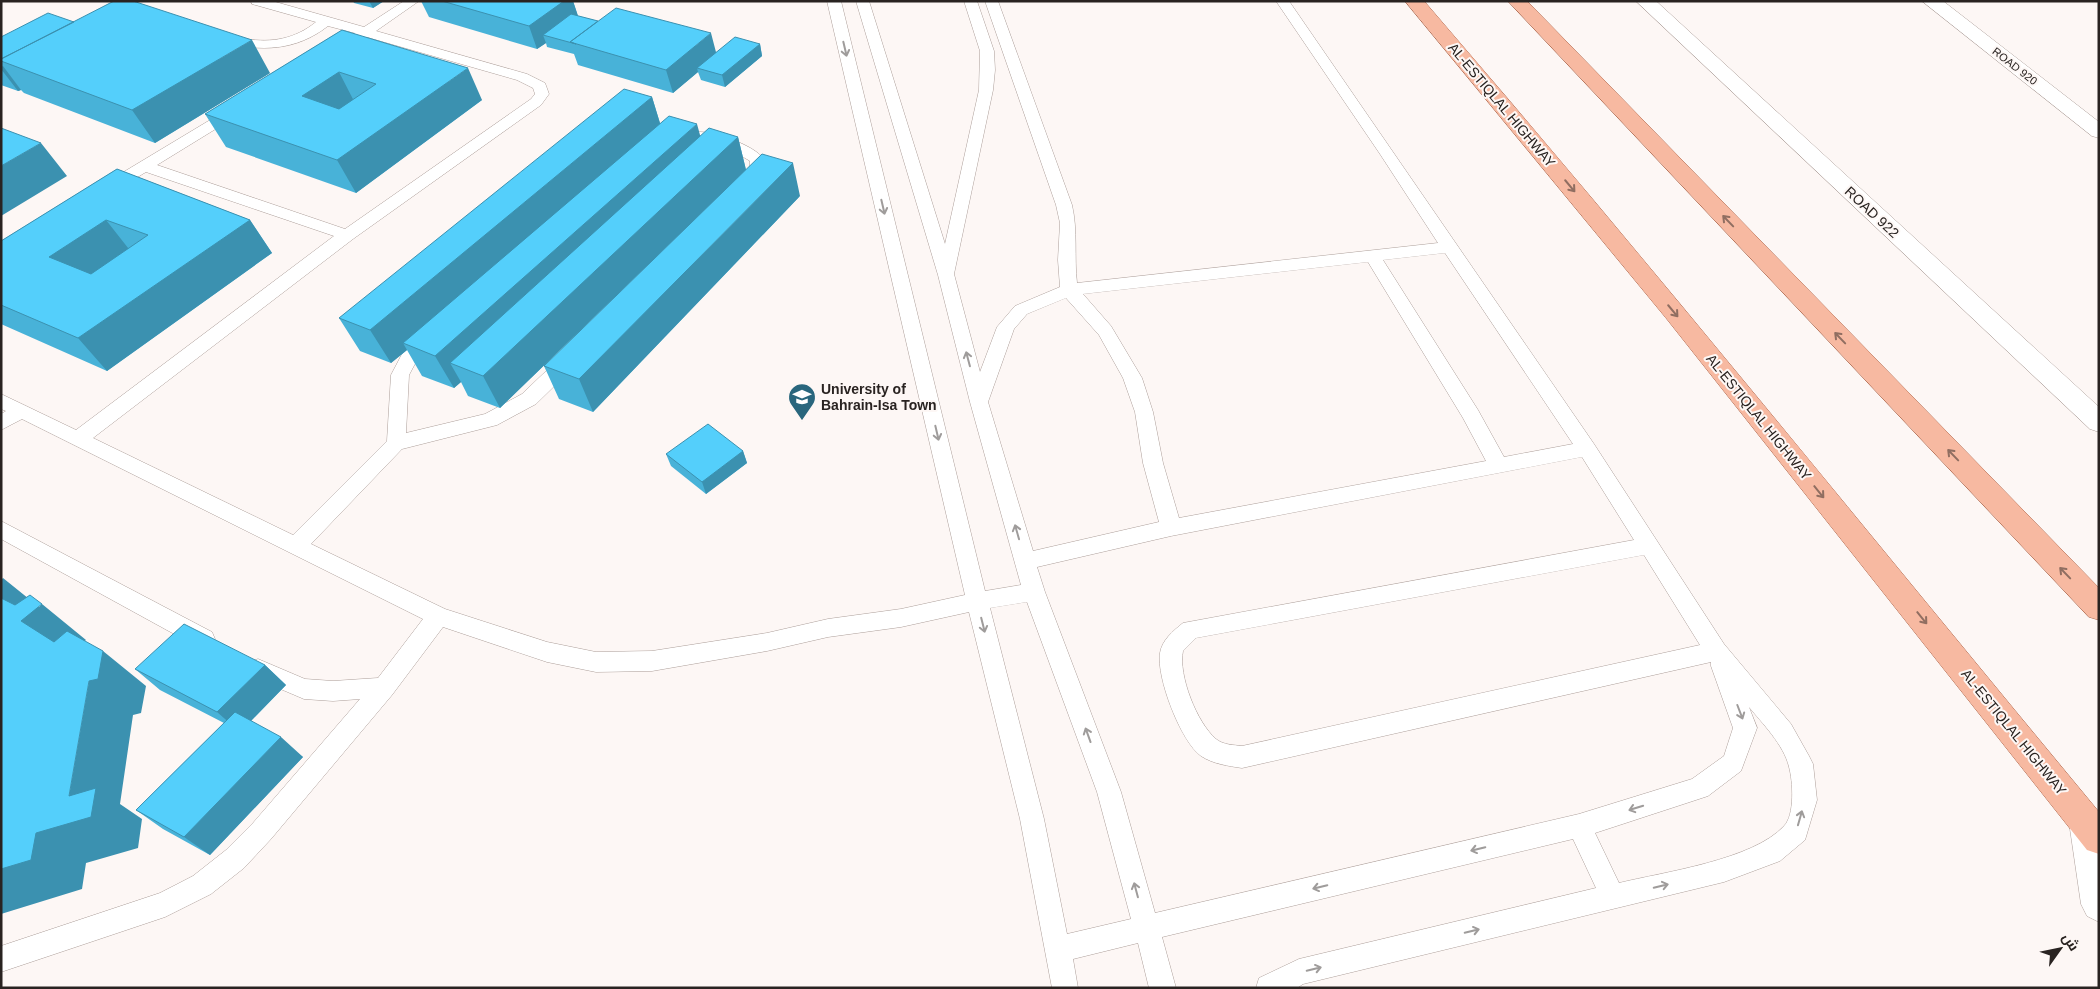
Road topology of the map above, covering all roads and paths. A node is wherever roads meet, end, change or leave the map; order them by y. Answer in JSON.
{"nodes":[{"id":1,"x":257,"y":1,"type":"edge"},
{"id":2,"x":413,"y":1,"type":"edge"},
{"id":3,"x":834,"y":1,"type":"edge"},
{"id":4,"x":862,"y":1,"type":"edge"},
{"id":5,"x":970,"y":1,"type":"edge"},
{"id":6,"x":991,"y":1,"type":"edge"},
{"id":7,"x":1282,"y":1,"type":"edge"},
{"id":8,"x":1414,"y":1,"type":"edge"},
{"id":9,"x":1517,"y":1,"type":"edge"},
{"id":10,"x":1646,"y":1,"type":"edge"},
{"id":11,"x":1931,"y":1,"type":"edge"},
{"id":12,"x":324,"y":22,"type":"junction"},
{"id":13,"x":365,"y":33,"type":"junction"},
{"id":14,"x":212,"y":34,"type":"edge"},
{"id":15,"x":348,"y":43,"type":"edge"},
{"id":16,"x":247,"y":104,"type":"edge"},
{"id":17,"x":2099,"y":132,"type":"edge"},
{"id":18,"x":145,"y":166,"type":"junction"},
{"id":19,"x":94,"y":196,"type":"edge"},
{"id":20,"x":347,"y":235,"type":"junction"},
{"id":21,"x":1449,"y":247,"type":"junction"},
{"id":22,"x":1372,"y":255,"type":"junction"},
{"id":23,"x":946,"y":276,"type":"junction"},
{"id":24,"x":1069,"y":290,"type":"junction"},
{"id":25,"x":1,"y":401,"type":"edge"},
{"id":26,"x":979,"y":402,"type":"junction"},
{"id":27,"x":21,"y":411,"type":"junction"},
{"id":28,"x":1,"y":422,"type":"edge"},
{"id":29,"x":2099,"y":422,"type":"edge"},
{"id":30,"x":79,"y":438,"type":"junction"},
{"id":31,"x":396,"y":442,"type":"junction"},
{"id":32,"x":1587,"y":449,"type":"junction"},
{"id":33,"x":1498,"y":464,"type":"junction"},
{"id":34,"x":1171,"y":528,"type":"junction"},
{"id":35,"x":1,"y":529,"type":"edge"},
{"id":36,"x":296,"y":546,"type":"junction"},
{"id":37,"x":1650,"y":546,"type":"junction"},
{"id":38,"x":1026,"y":562,"type":"junction"},
{"id":39,"x":1034,"y":592,"type":"junction"},
{"id":40,"x":977,"y":601,"type":"junction"},
{"id":41,"x":2099,"y":608,"type":"edge"},
{"id":42,"x":438,"y":616,"type":"junction"},
{"id":43,"x":1716,"y":651,"type":"junction"},
{"id":44,"x":384,"y":688,"type":"junction"},
{"id":45,"x":1579,"y":826,"type":"junction"},
{"id":46,"x":2092,"y":830,"type":"edge"},
{"id":47,"x":1613,"y":897,"type":"junction"},
{"id":48,"x":2099,"y":904,"type":"edge"},
{"id":49,"x":1146,"y":928,"type":"junction"},
{"id":50,"x":1059,"y":948,"type":"junction"},
{"id":51,"x":1,"y":959,"type":"edge"},
{"id":52,"x":1065,"y":988,"type":"edge"},
{"id":53,"x":1163,"y":988,"type":"edge"},
{"id":54,"x":1269,"y":988,"type":"edge"}],
"edges":[{"from":1,"to":12,"type":"lane"},
{"from":2,"to":13,"type":"lane"},
{"from":3,"to":40,"type":"lane","one_way":true},
{"from":4,"to":23,"type":"lane"},
{"from":5,"to":23,"type":"lane"},
{"from":6,"to":24,"type":"lane"},
{"from":7,"to":21,"type":"lane"},
{"from":8,"to":46,"type":"main road","name":"AL-ESTIQLAL HIGHWAY","one_way":true},
{"from":41,"to":9,"type":"main road","one_way":true},
{"from":10,"to":29,"type":"street","name":"ROAD 922"},
{"from":11,"to":17,"type":"street","name":"ROAD 920"},
{"from":12,"to":13,"type":"lane"},
{"from":12,"to":14,"type":"lane"},
{"from":13,"to":15,"type":"lane"},
{"from":13,"to":20,"type":"lane"},
{"from":16,"to":18,"type":"lane"},
{"from":18,"to":19,"type":"lane"},
{"from":18,"to":20,"type":"lane"},
{"from":20,"to":30,"type":"lane"},
{"from":21,"to":22,"type":"lane"},
{"from":21,"to":32,"type":"lane"},
{"from":22,"to":24,"type":"lane"},
{"from":22,"to":33,"type":"lane"},
{"from":26,"to":23,"type":"lane","one_way":true},
{"from":24,"to":26,"type":"lane"},
{"from":24,"to":34,"type":"lane"},
{"from":25,"to":27,"type":"lane"},
{"from":38,"to":26,"type":"lane","one_way":true},
{"from":27,"to":28,"type":"lane"},
{"from":27,"to":30,"type":"lane"},
{"from":30,"to":36,"type":"lane"},
{"from":31,"to":31,"type":"lane"},
{"from":31,"to":36,"type":"lane"},
{"from":32,"to":33,"type":"lane"},
{"from":32,"to":37,"type":"lane"},
{"from":33,"to":34,"type":"lane"},
{"from":34,"to":38,"type":"lane"},
{"from":35,"to":44,"type":"lane"},
{"from":36,"to":42,"type":"lane"},
{"from":37,"to":43,"type":"lane"},
{"from":37,"to":43,"type":"lane"},
{"from":38,"to":39,"type":"lane"},
{"from":39,"to":40,"type":"lane"},
{"from":49,"to":39,"type":"lane","one_way":true},
{"from":40,"to":42,"type":"lane"},
{"from":40,"to":50,"type":"lane","one_way":true},
{"from":42,"to":44,"type":"lane"},
{"from":43,"to":45,"type":"lane","one_way":true},
{"from":47,"to":43,"type":"lane","one_way":true},
{"from":44,"to":51,"type":"lane"},
{"from":45,"to":47,"type":"lane"},
{"from":45,"to":49,"type":"lane","one_way":true},
{"from":46,"to":48,"type":"street"},
{"from":54,"to":47,"type":"lane","one_way":true},
{"from":49,"to":50,"type":"lane"},
{"from":49,"to":53,"type":"lane"},
{"from":50,"to":52,"type":"lane"}]}
